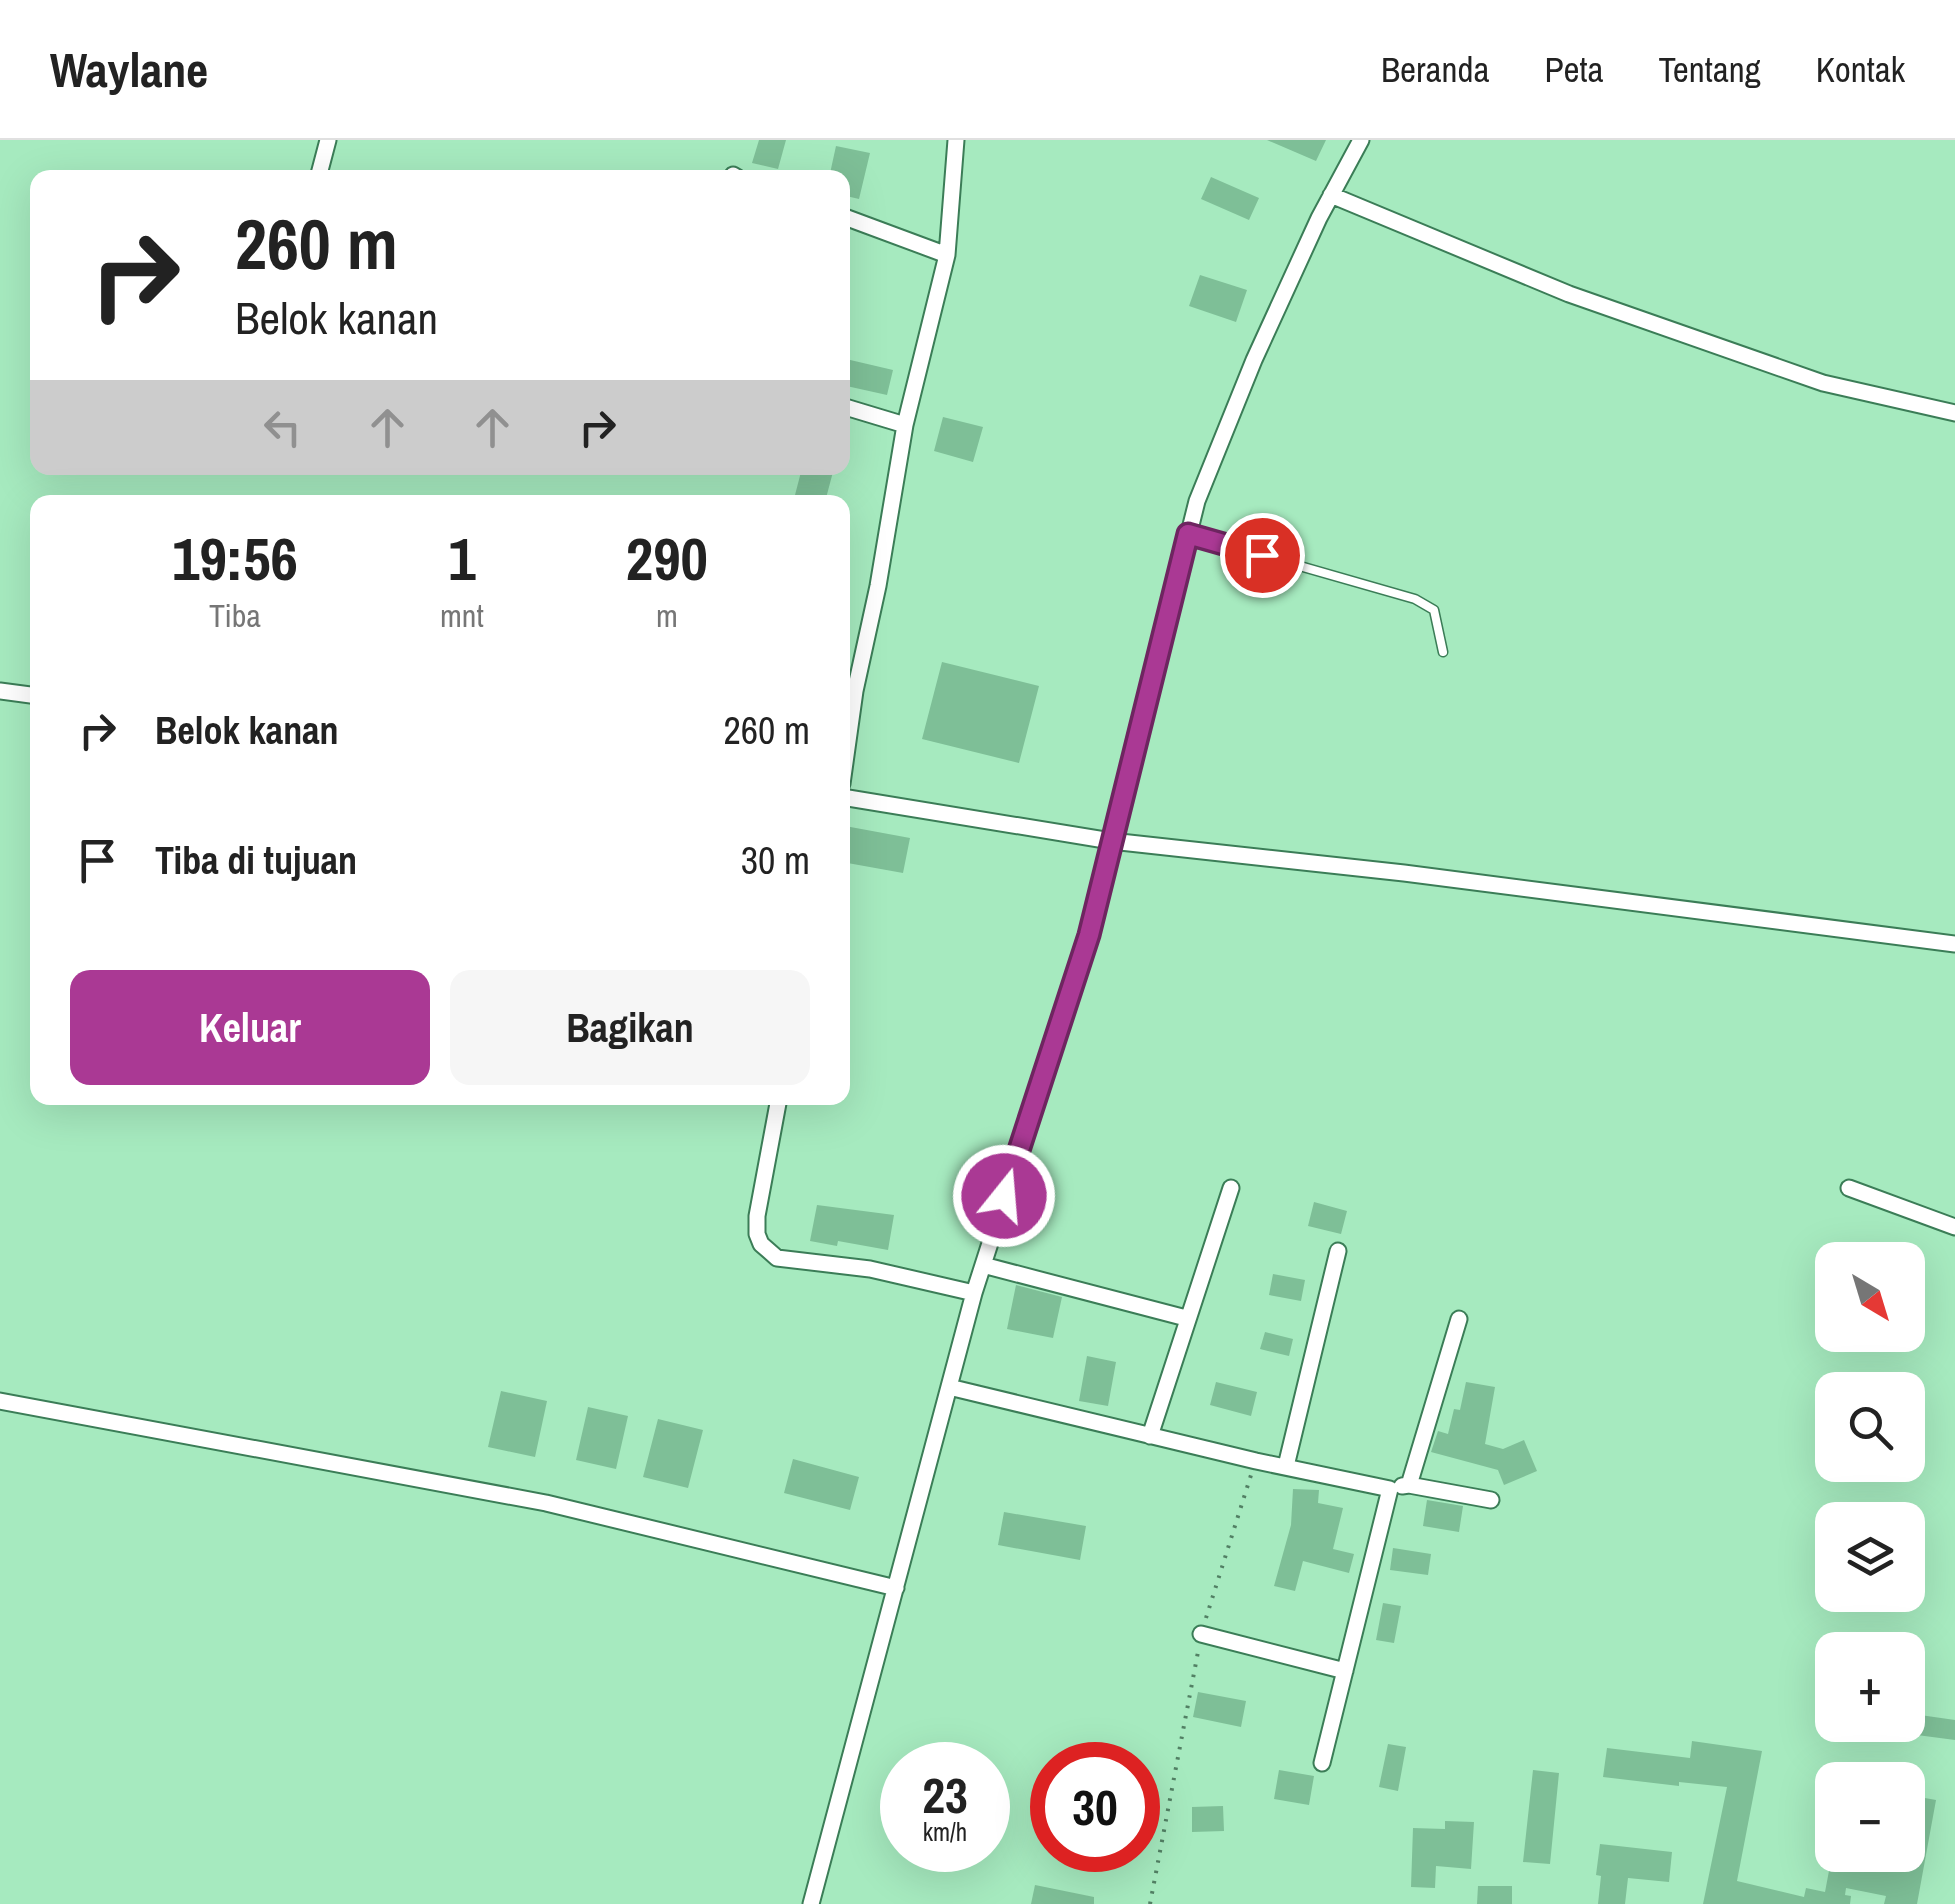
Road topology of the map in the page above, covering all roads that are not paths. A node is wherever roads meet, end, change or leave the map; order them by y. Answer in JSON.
{"nodes":[{"id":1,"x":328,"y":140,"type":"edge"},
{"id":2,"x":956,"y":140,"type":"edge"},
{"id":3,"x":1361,"y":140,"type":"edge"},
{"id":4,"x":320,"y":170,"type":"edge"},
{"id":5,"x":1332,"y":195,"type":"junction"},
{"id":6,"x":850,"y":219,"type":"edge"},
{"id":7,"x":947,"y":255,"type":"junction"},
{"id":8,"x":850,"y":408,"type":"edge"},
{"id":9,"x":1955,"y":413,"type":"edge"},
{"id":10,"x":905,"y":425,"type":"junction"},
{"id":11,"x":1188,"y":534,"type":"junction"},
{"id":12,"x":1442,"y":652,"type":"dead end"},
{"id":13,"x":0,"y":691,"type":"edge"},
{"id":14,"x":30,"y":695,"type":"edge"},
{"id":15,"x":850,"y":727,"type":"edge"},
{"id":16,"x":850,"y":798,"type":"edge"},
{"id":17,"x":1112,"y":841,"type":"junction"},
{"id":18,"x":1955,"y":944,"type":"edge"},
{"id":19,"x":778,"y":1105,"type":"edge"},
{"id":20,"x":1231,"y":1188,"type":"dead end"},
{"id":21,"x":1849,"y":1188,"type":"dead end"},
{"id":22,"x":1955,"y":1227,"type":"edge"},
{"id":23,"x":1338,"y":1252,"type":"dead end"},
{"id":24,"x":983,"y":1266,"type":"junction"},
{"id":25,"x":974,"y":1293,"type":"junction"},
{"id":26,"x":1186,"y":1318,"type":"junction"},
{"id":27,"x":1458,"y":1320,"type":"dead end"},
{"id":28,"x":949,"y":1387,"type":"junction"},
{"id":29,"x":0,"y":1401,"type":"edge"},
{"id":30,"x":1150,"y":1436,"type":"junction"},
{"id":31,"x":1286,"y":1466,"type":"junction"},
{"id":32,"x":1409,"y":1484,"type":"junction"},
{"id":33,"x":1390,"y":1489,"type":"junction"},
{"id":34,"x":1491,"y":1500,"type":"dead end"},
{"id":35,"x":896,"y":1588,"type":"junction"},
{"id":36,"x":1201,"y":1634,"type":"road end"},
{"id":37,"x":1345,"y":1670,"type":"junction"},
{"id":38,"x":1322,"y":1764,"type":"dead end"},
{"id":39,"x":811,"y":1904,"type":"edge"}],
"edges":[{"from":1,"to":4,"type":"street"},
{"from":2,"to":7,"type":"street"},
{"from":3,"to":5,"type":"street"},
{"from":5,"to":9,"type":"street"},
{"from":5,"to":11,"type":"street"},
{"from":6,"to":7,"type":"street"},
{"from":7,"to":10,"type":"street"},
{"from":8,"to":10,"type":"street"},
{"from":10,"to":15,"type":"street"},
{"from":11,"to":12,"type":"lane"},
{"from":11,"to":17,"type":"street"},
{"from":13,"to":14,"type":"street"},
{"from":16,"to":17,"type":"street"},
{"from":17,"to":18,"type":"street"},
{"from":17,"to":24,"type":"street"},
{"from":19,"to":25,"type":"street"},
{"from":20,"to":26,"type":"street"},
{"from":21,"to":22,"type":"street"},
{"from":23,"to":31,"type":"street"},
{"from":24,"to":25,"type":"street"},
{"from":24,"to":26,"type":"street"},
{"from":25,"to":28,"type":"street"},
{"from":26,"to":30,"type":"street"},
{"from":27,"to":32,"type":"street"},
{"from":28,"to":30,"type":"street"},
{"from":28,"to":35,"type":"street"},
{"from":29,"to":35,"type":"street"},
{"from":30,"to":31,"type":"street"},
{"from":31,"to":33,"type":"street"},
{"from":32,"to":33,"type":"street"},
{"from":32,"to":34,"type":"street"},
{"from":33,"to":37,"type":"street"},
{"from":35,"to":39,"type":"street"},
{"from":36,"to":37,"type":"street"},
{"from":37,"to":38,"type":"street"}]}
